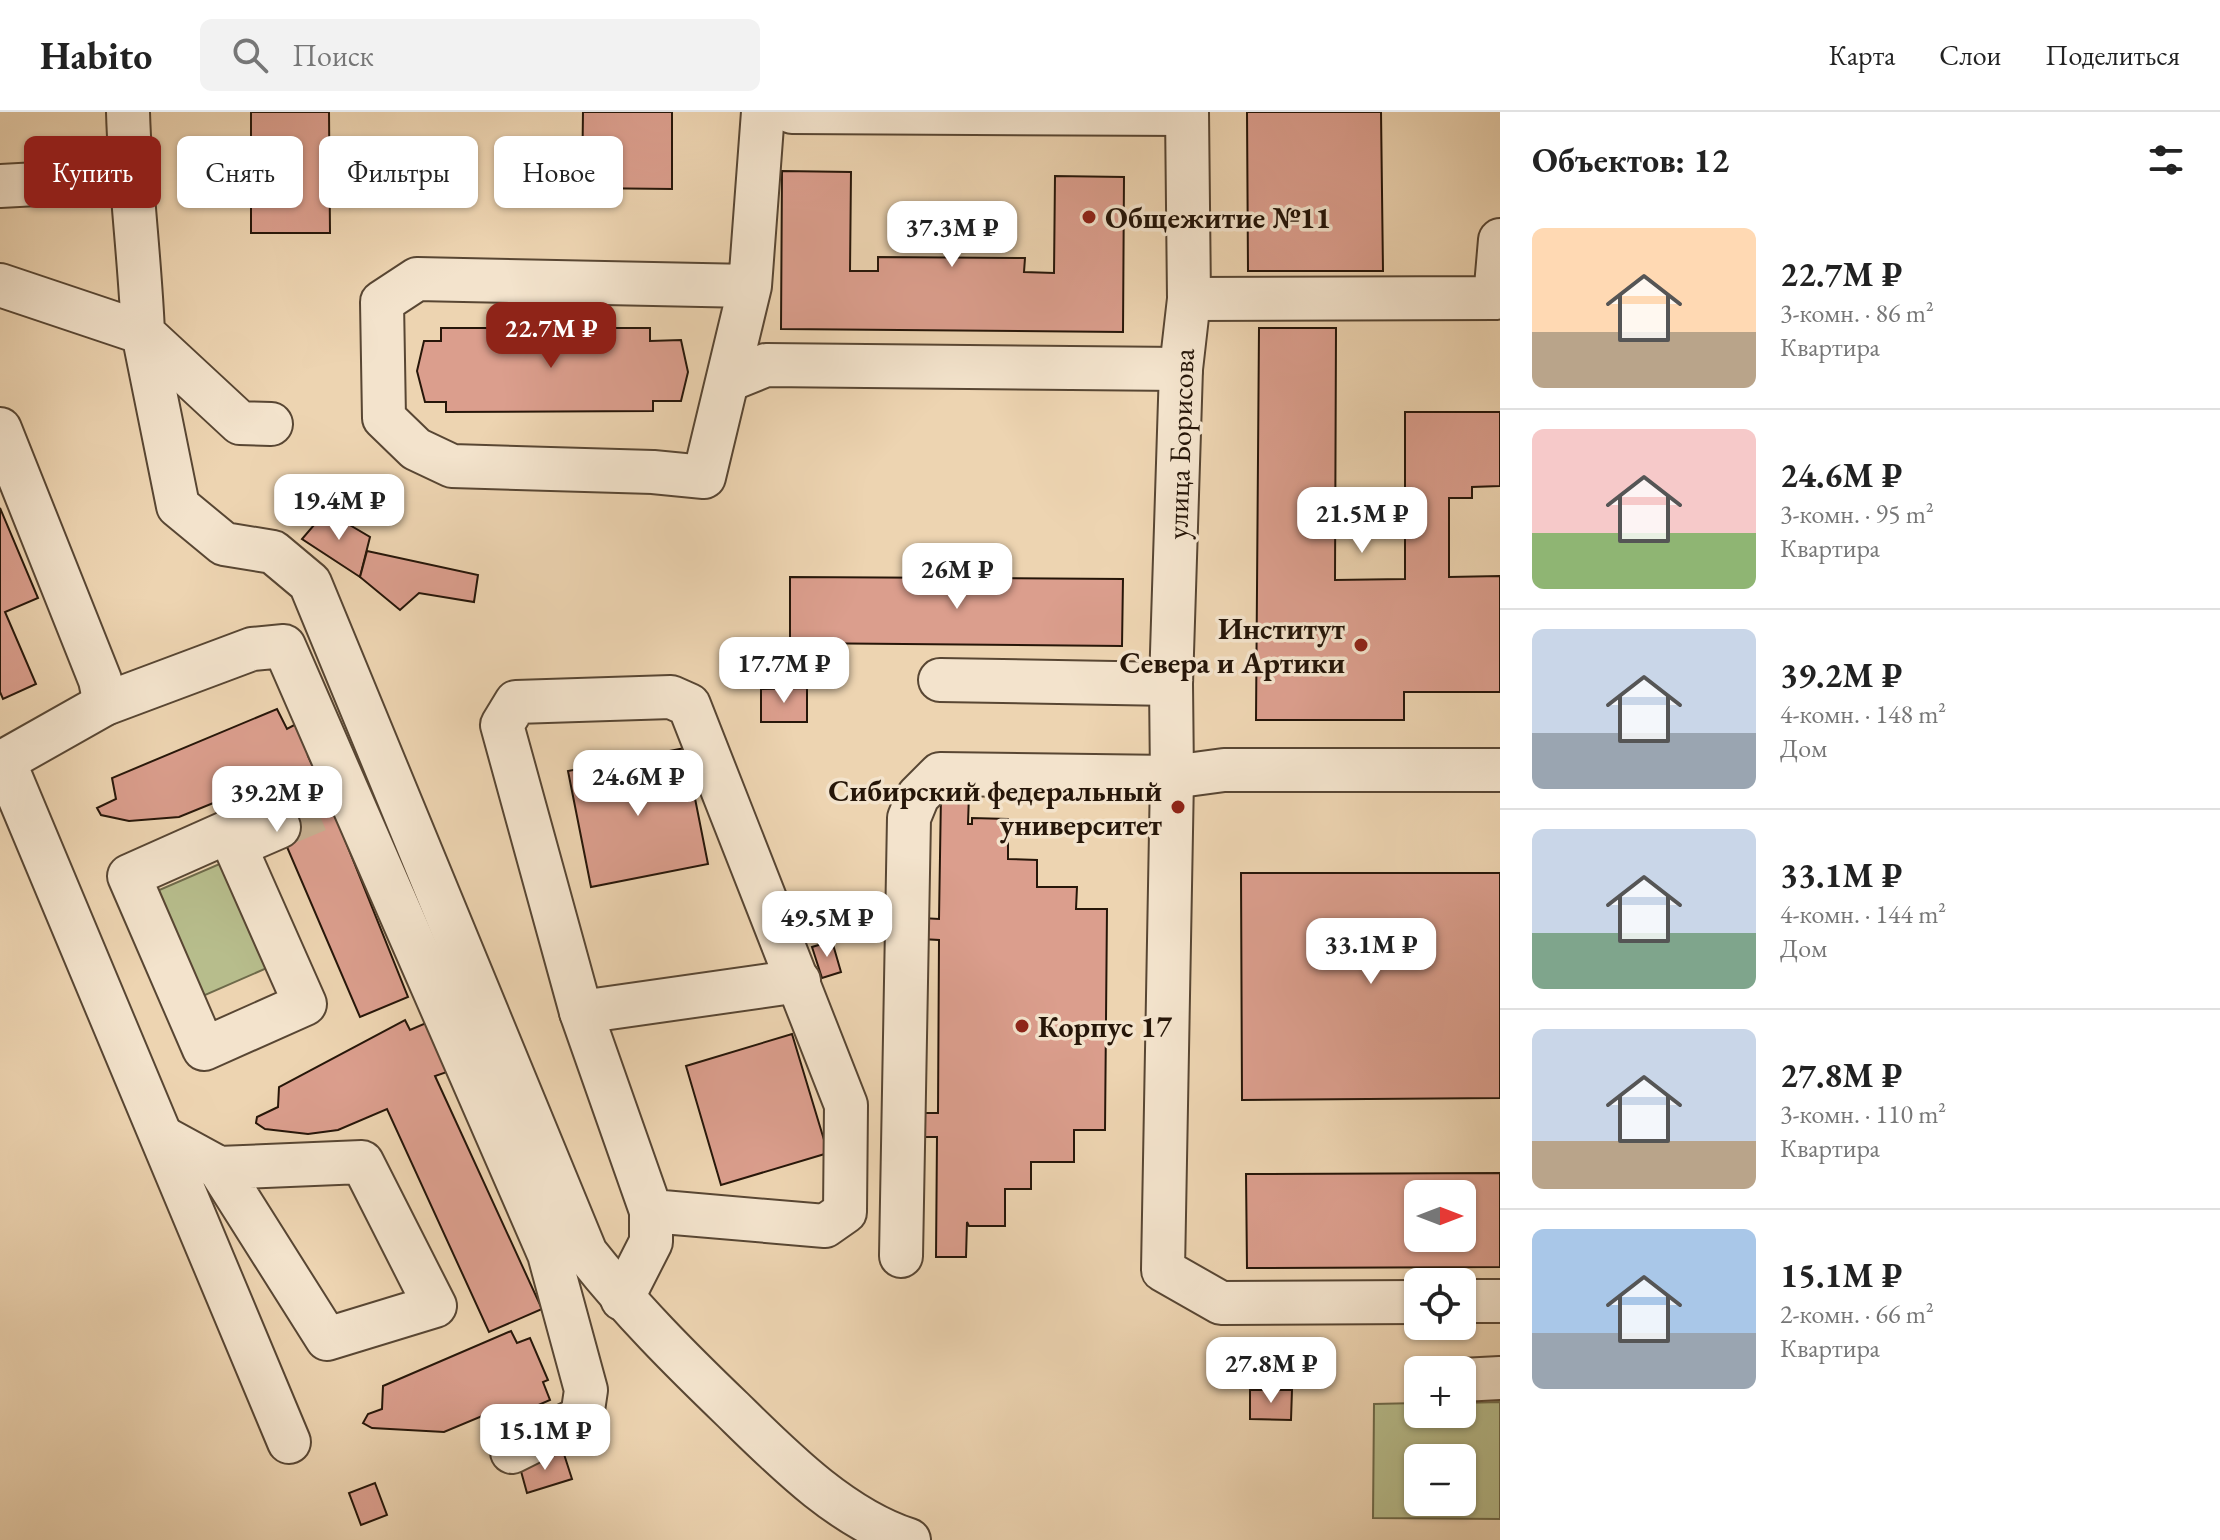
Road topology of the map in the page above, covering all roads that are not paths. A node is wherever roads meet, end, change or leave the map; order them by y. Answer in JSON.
{"nodes":[{"id":1,"x":128,"y":112,"type":"edge"},
{"id":2,"x":1187,"y":113,"type":"edge"},
{"id":3,"x":775,"y":116,"type":"edge"},
{"id":4,"x":129,"y":136,"type":"edge"},
{"id":5,"x":24,"y":185,"type":"edge"},
{"id":6,"x":0,"y":186,"type":"edge"},
{"id":7,"x":133,"y":208,"type":"edge"},
{"id":8,"x":1500,"y":240,"type":"edge"},
{"id":9,"x":0,"y":285,"type":"edge"},
{"id":10,"x":750,"y":286,"type":"junction"},
{"id":11,"x":1189,"y":299,"type":"junction"},
{"id":12,"x":143,"y":333,"type":"junction"},
{"id":13,"x":1181,"y":369,"type":"junction"},
{"id":14,"x":729,"y":380,"type":"junction"},
{"id":15,"x":271,"y":424,"type":"dead end"},
{"id":16,"x":0,"y":429,"type":"edge"},
{"id":17,"x":940,"y":680,"type":"dead end"},
{"id":18,"x":1171,"y":684,"type":"junction"},
{"id":19,"x":105,"y":704,"type":"junction"},
{"id":20,"x":2,"y":761,"type":"edge"},
{"id":21,"x":1500,"y":770,"type":"edge"},
{"id":22,"x":1172,"y":777,"type":"junction"},
{"id":23,"x":279,"y":827,"type":"tunnel mouth"},
{"id":24,"x":235,"y":846,"type":"junction"},
{"id":25,"x":799,"y":981,"type":"junction"},
{"id":26,"x":581,"y":1012,"type":"junction"},
{"id":27,"x":164,"y":1138,"type":"junction"},
{"id":28,"x":219,"y":1168,"type":"junction"},
{"id":29,"x":651,"y":1211,"type":"junction"},
{"id":30,"x":901,"y":1256,"type":"dead end"},
{"id":31,"x":622,"y":1299,"type":"junction"},
{"id":32,"x":1476,"y":1301,"type":"edge"},
{"id":33,"x":1500,"y":1301,"type":"edge"},
{"id":34,"x":1404,"y":1302,"type":"edge"},
{"id":35,"x":1500,"y":1378,"type":"edge"},
{"id":36,"x":1476,"y":1379,"type":"edge"},
{"id":37,"x":289,"y":1442,"type":"dead end"},
{"id":38,"x":512,"y":1452,"type":"dead end"},
{"id":39,"x":909,"y":1540,"type":"edge"}],
"edges":[{"from":1,"to":4,"type":"street"},
{"from":2,"to":3,"type":"street"},
{"from":2,"to":11,"type":"street","name":"улица Борисова"},
{"from":3,"to":10,"type":"street"},
{"from":5,"to":6,"type":"street"},
{"from":7,"to":12,"type":"street"},
{"from":8,"to":11,"type":"street"},
{"from":9,"to":12,"type":"street"},
{"from":10,"to":14,"type":"street"},
{"from":10,"to":14,"type":"street"},
{"from":11,"to":13,"type":"street","name":"улица Борисова"},
{"from":12,"to":15,"type":"street"},
{"from":12,"to":31,"type":"street"},
{"from":13,"to":14,"type":"street"},
{"from":13,"to":18,"type":"street","name":"улица Борисова"},
{"from":16,"to":19,"type":"street"},
{"from":17,"to":18,"type":"street"},
{"from":18,"to":22,"type":"street","name":"улица Борисова"},
{"from":19,"to":20,"type":"street"},
{"from":19,"to":38,"type":"street"},
{"from":20,"to":27,"type":"street"},
{"from":21,"to":22,"type":"street"},
{"from":22,"to":30,"type":"street"},
{"from":22,"to":34,"type":"street","name":"улица Борисова"},
{"from":23,"to":24,"type":"street"},
{"from":24,"to":24,"type":"street"},
{"from":25,"to":26,"type":"street"},
{"from":25,"to":26,"type":"street"},
{"from":25,"to":29,"type":"street"},
{"from":26,"to":29,"type":"street"},
{"from":27,"to":28,"type":"street"},
{"from":27,"to":37,"type":"street"},
{"from":28,"to":28,"type":"street"},
{"from":29,"to":31,"type":"street"},
{"from":31,"to":39,"type":"street"},
{"from":32,"to":33,"type":"street"},
{"from":35,"to":36,"type":"street"}]}
